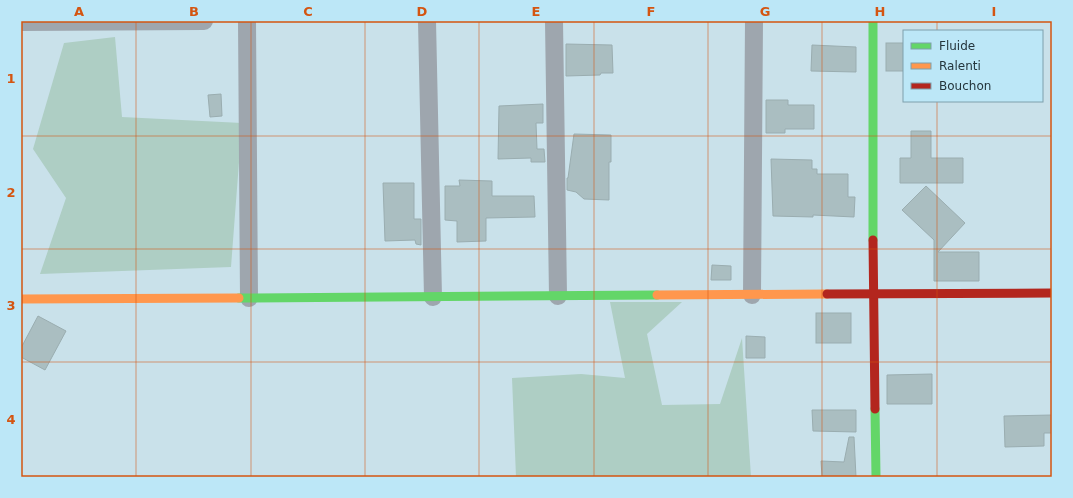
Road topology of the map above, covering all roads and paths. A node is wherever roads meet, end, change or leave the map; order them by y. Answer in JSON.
{"nodes":[{"id":1,"x":204,"y":21,"type":"edge"},
{"id":2,"x":247,"y":21,"type":"edge"},
{"id":3,"x":427,"y":21,"type":"edge"},
{"id":4,"x":554,"y":21,"type":"edge"},
{"id":5,"x":754,"y":21,"type":"edge"},
{"id":6,"x":873,"y":21,"type":"edge"},
{"id":7,"x":21,"y":22,"type":"edge"},
{"id":8,"x":1052,"y":293,"type":"edge"},
{"id":9,"x":873,"y":294,"type":"junction"},
{"id":10,"x":752,"y":295,"type":"junction"},
{"id":11,"x":558,"y":296,"type":"junction"},
{"id":12,"x":433,"y":297,"type":"junction"},
{"id":13,"x":249,"y":298,"type":"junction"},
{"id":14,"x":21,"y":300,"type":"edge"},
{"id":15,"x":876,"y":477,"type":"edge"}],
"edges":[{"from":1,"to":7,"type":"street"},
{"from":2,"to":13,"type":"street"},
{"from":3,"to":12,"type":"street"},
{"from":4,"to":11,"type":"street"},
{"from":5,"to":10,"type":"street"},
{"from":6,"to":9,"type":"street"},
{"from":8,"to":9,"type":"street"},
{"from":9,"to":10,"type":"street"},
{"from":9,"to":15,"type":"street"},
{"from":10,"to":11,"type":"street"},
{"from":11,"to":12,"type":"street"},
{"from":12,"to":13,"type":"street"},
{"from":13,"to":14,"type":"street"}]}
